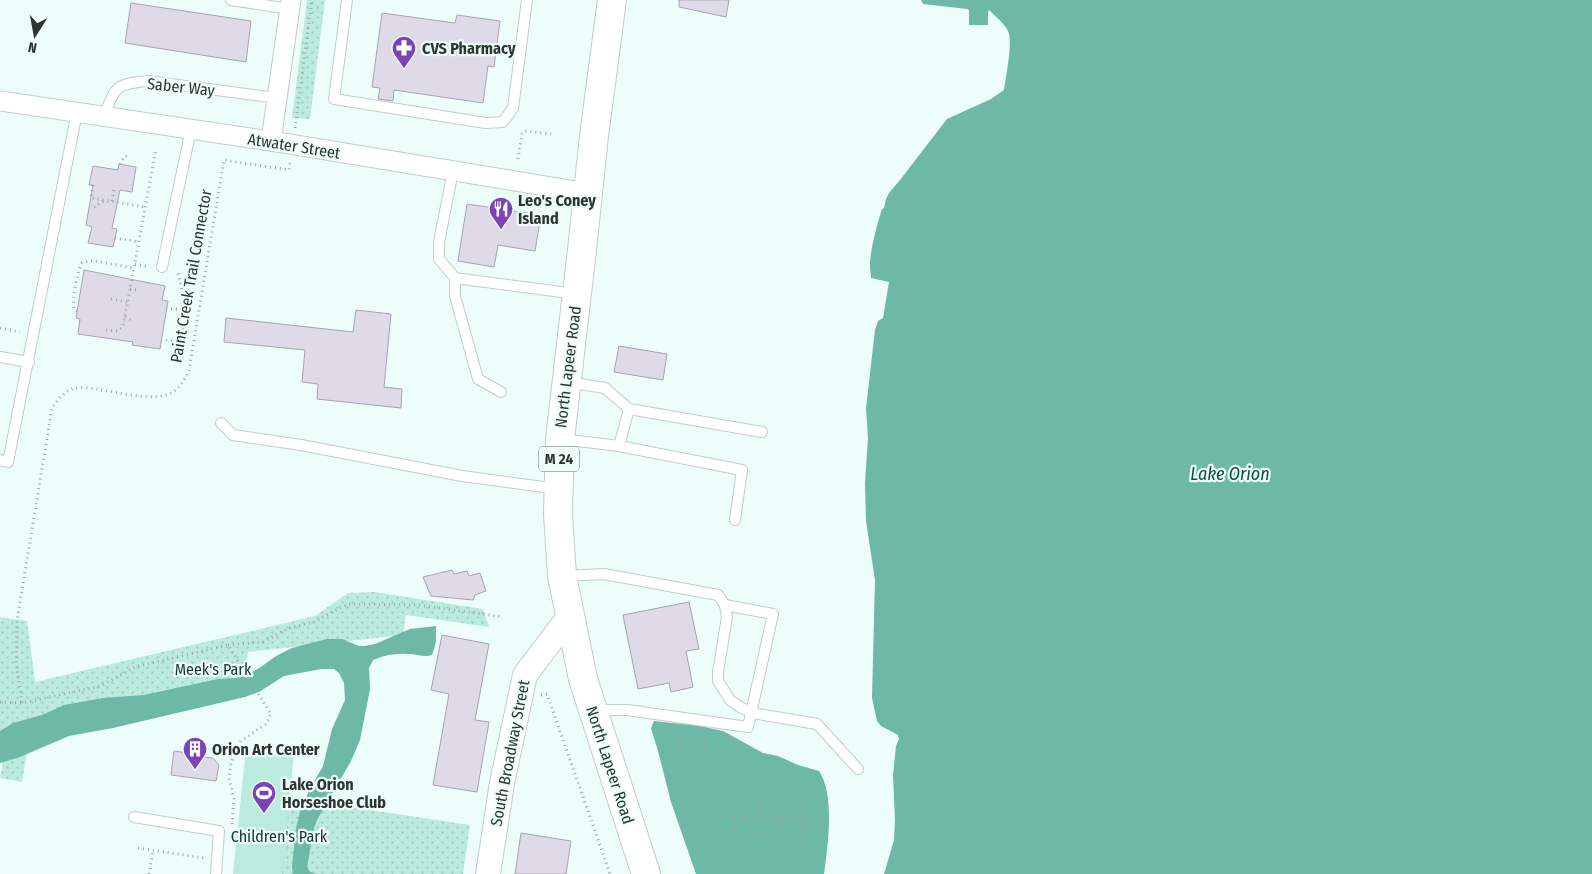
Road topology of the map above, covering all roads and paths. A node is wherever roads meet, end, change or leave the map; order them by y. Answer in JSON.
{"nodes":[{"id":1,"x":231,"y":0,"type":"edge"},
{"id":2,"x":312,"y":0,"type":"edge"},
{"id":3,"x":347,"y":0,"type":"edge"},
{"id":4,"x":527,"y":0,"type":"edge"},
{"id":5,"x":612,"y":0,"type":"edge"},
{"id":6,"x":291,"y":5,"type":"edge"},
{"id":7,"x":277,"y":98,"type":"junction"},
{"id":8,"x":0,"y":101,"type":"edge"},
{"id":9,"x":77,"y":112,"type":"junction"},
{"id":10,"x":104,"y":116,"type":"junction"},
{"id":11,"x":296,"y":125,"type":"dead end"},
{"id":12,"x":191,"y":129,"type":"junction"},
{"id":13,"x":551,"y":134,"type":"dead end"},
{"id":14,"x":271,"y":142,"type":"junction"},
{"id":15,"x":156,"y":149,"type":"dead end"},
{"id":16,"x":129,"y":155,"type":"dead end"},
{"id":17,"x":518,"y":159,"type":"dead end"},
{"id":18,"x":290,"y":162,"type":"dead end"},
{"id":19,"x":120,"y":164,"type":"dead end"},
{"id":20,"x":453,"y":171,"type":"junction"},
{"id":21,"x":93,"y":186,"type":"dead end"},
{"id":22,"x":114,"y":189,"type":"dead end"},
{"id":23,"x":588,"y":193,"type":"junction"},
{"id":24,"x":105,"y":200,"type":"junction"},
{"id":25,"x":112,"y":201,"type":"junction"},
{"id":26,"x":94,"y":207,"type":"dead end"},
{"id":27,"x":145,"y":207,"type":"junction"},
{"id":28,"x":115,"y":238,"type":"dead end"},
{"id":29,"x":139,"y":242,"type":"junction"},
{"id":30,"x":134,"y":266,"type":"junction"},
{"id":31,"x":162,"y":266,"type":"junction"},
{"id":32,"x":77,"y":278,"type":"junction"},
{"id":33,"x":455,"y":278,"type":"junction"},
{"id":34,"x":82,"y":280,"type":"dead end"},
{"id":35,"x":130,"y":289,"type":"junction"},
{"id":36,"x":136,"y":290,"type":"dead end"},
{"id":37,"x":577,"y":294,"type":"junction"},
{"id":38,"x":111,"y":299,"type":"dead end"},
{"id":39,"x":184,"y":299,"type":"junction"},
{"id":40,"x":128,"y":302,"type":"junction"},
{"id":41,"x":166,"y":309,"type":"dead end"},
{"id":42,"x":77,"y":310,"type":"dead end"},
{"id":43,"x":125,"y":317,"type":"junction"},
{"id":44,"x":131,"y":320,"type":"dead end"},
{"id":45,"x":0,"y":328,"type":"edge"},
{"id":46,"x":106,"y":330,"type":"dead end"},
{"id":47,"x":20,"y":336,"type":"dead end"},
{"id":48,"x":162,"y":340,"type":"dead end"},
{"id":49,"x":0,"y":357,"type":"edge"},
{"id":50,"x":29,"y":362,"type":"junction"},
{"id":51,"x":566,"y":382,"type":"junction"},
{"id":52,"x":501,"y":392,"type":"dead end"},
{"id":53,"x":629,"y":408,"type":"junction"},
{"id":54,"x":221,"y":423,"type":"dead end"},
{"id":55,"x":762,"y":432,"type":"dead end"},
{"id":56,"x":560,"y":439,"type":"junction"},
{"id":57,"x":619,"y":446,"type":"junction"},
{"id":58,"x":0,"y":460,"type":"edge"},
{"id":59,"x":559,"y":489,"type":"junction"},
{"id":60,"x":736,"y":520,"type":"dead end"},
{"id":61,"x":562,"y":576,"type":"junction"},
{"id":62,"x":725,"y":605,"type":"junction"},
{"id":63,"x":503,"y":617,"type":"dead end"},
{"id":64,"x":570,"y":617,"type":"junction"},
{"id":65,"x":228,"y":645,"type":"junction"},
{"id":66,"x":521,"y":694,"type":"junction"},
{"id":67,"x":0,"y":702,"type":"edge"},
{"id":68,"x":22,"y":703,"type":"junction"},
{"id":69,"x":594,"y":712,"type":"junction"},
{"id":70,"x":752,"y":713,"type":"junction"},
{"id":71,"x":706,"y":733,"type":"dead end"},
{"id":72,"x":704,"y":751,"type":"dead end"},
{"id":73,"x":858,"y":769,"type":"dead end"},
{"id":74,"x":736,"y":798,"type":"dead end"},
{"id":75,"x":759,"y":800,"type":"dead end"},
{"id":76,"x":781,"y":801,"type":"dead end"},
{"id":77,"x":804,"y":803,"type":"dead end"},
{"id":78,"x":729,"y":816,"type":"dead end"},
{"id":79,"x":734,"y":816,"type":"junction"},
{"id":80,"x":134,"y":817,"type":"dead end"},
{"id":81,"x":758,"y":818,"type":"junction"},
{"id":82,"x":780,"y":820,"type":"junction"},
{"id":83,"x":802,"y":821,"type":"junction"},
{"id":84,"x":823,"y":823,"type":"dead end"},
{"id":85,"x":231,"y":827,"type":"dead end"},
{"id":86,"x":733,"y":834,"type":"dead end"},
{"id":87,"x":756,"y":835,"type":"dead end"},
{"id":88,"x":779,"y":837,"type":"dead end"},
{"id":89,"x":801,"y":839,"type":"dead end"},
{"id":90,"x":138,"y":848,"type":"dead end"},
{"id":91,"x":152,"y":850,"type":"junction"},
{"id":92,"x":217,"y":855,"type":"junction"},
{"id":93,"x":149,"y":874,"type":"edge"},
{"id":94,"x":216,"y":874,"type":"edge"},
{"id":95,"x":488,"y":874,"type":"edge"},
{"id":96,"x":610,"y":874,"type":"edge"},
{"id":97,"x":646,"y":874,"type":"edge"}],
"edges":[{"from":1,"to":6,"type":"lane"},
{"from":2,"to":11,"type":"path"},
{"from":3,"to":4,"type":"lane"},
{"from":5,"to":23,"type":"main road","name":"North Lapeer Road","number":"M 24"},
{"from":6,"to":7,"type":"street"},
{"from":7,"to":10,"type":"lane","name":"Saber Way"},
{"from":7,"to":14,"type":"street"},
{"from":8,"to":9,"type":"street","name":"Atwater Street"},
{"from":9,"to":10,"type":"street","name":"Atwater Street"},
{"from":9,"to":50,"type":"lane"},
{"from":10,"to":12,"type":"street","name":"Atwater Street"},
{"from":12,"to":14,"type":"street","name":"Atwater Street"},
{"from":12,"to":31,"type":"lane"},
{"from":13,"to":17,"type":"path"},
{"from":14,"to":20,"type":"street","name":"Atwater Street"},
{"from":15,"to":27,"type":"path"},
{"from":16,"to":19,"type":"path"},
{"from":18,"to":68,"type":"path","name":"Paint Creek Trail Connector"},
{"from":20,"to":23,"type":"street","name":"Atwater Street"},
{"from":20,"to":33,"type":"lane"},
{"from":21,"to":24,"type":"path"},
{"from":22,"to":25,"type":"path"},
{"from":23,"to":37,"type":"main road","name":"North Lapeer Road","number":"M 24"},
{"from":24,"to":25,"type":"path"},
{"from":24,"to":26,"type":"path"},
{"from":25,"to":27,"type":"path"},
{"from":27,"to":29,"type":"path"},
{"from":28,"to":29,"type":"path"},
{"from":29,"to":30,"type":"path"},
{"from":30,"to":31,"type":"path"},
{"from":30,"to":32,"type":"path"},
{"from":30,"to":35,"type":"path"},
{"from":31,"to":39,"type":"path"},
{"from":32,"to":34,"type":"path"},
{"from":32,"to":42,"type":"path"},
{"from":33,"to":37,"type":"lane"},
{"from":33,"to":52,"type":"lane"},
{"from":35,"to":36,"type":"path"},
{"from":35,"to":40,"type":"path"},
{"from":37,"to":51,"type":"main road","name":"North Lapeer Road","number":"M 24"},
{"from":38,"to":40,"type":"path"},
{"from":39,"to":41,"type":"path"},
{"from":39,"to":48,"type":"path"},
{"from":40,"to":43,"type":"path"},
{"from":43,"to":44,"type":"path"},
{"from":43,"to":46,"type":"path"},
{"from":45,"to":47,"type":"path"},
{"from":49,"to":50,"type":"lane"},
{"from":50,"to":58,"type":"lane"},
{"from":51,"to":53,"type":"lane"},
{"from":51,"to":56,"type":"main road","name":"North Lapeer Road","number":"M 24"},
{"from":53,"to":55,"type":"lane"},
{"from":53,"to":57,"type":"lane"},
{"from":54,"to":59,"type":"lane"},
{"from":56,"to":57,"type":"lane"},
{"from":56,"to":59,"type":"main road","name":"North Lapeer Road","number":"M 24"},
{"from":57,"to":60,"type":"lane"},
{"from":59,"to":61,"type":"main road","name":"North Lapeer Road","number":"M 24"},
{"from":61,"to":62,"type":"lane"},
{"from":61,"to":64,"type":"main road","name":"North Lapeer Road","number":"M 24"},
{"from":62,"to":70,"type":"lane"},
{"from":62,"to":70,"type":"lane"},
{"from":63,"to":65,"type":"path"},
{"from":64,"to":66,"type":"street","name":"South Broadway Street"},
{"from":64,"to":69,"type":"main road","name":"North Lapeer Road","number":"M 24"},
{"from":65,"to":68,"type":"path"},
{"from":65,"to":85,"type":"path"},
{"from":66,"to":95,"type":"street","name":"South Broadway Street"},
{"from":66,"to":96,"type":"path"},
{"from":67,"to":68,"type":"path"},
{"from":69,"to":70,"type":"lane"},
{"from":69,"to":97,"type":"main road","name":"North Lapeer Road","number":"M 24"},
{"from":70,"to":73,"type":"lane"},
{"from":71,"to":72,"type":"path"},
{"from":74,"to":79,"type":"path"},
{"from":75,"to":81,"type":"path"},
{"from":76,"to":82,"type":"path"},
{"from":77,"to":83,"type":"path"},
{"from":78,"to":79,"type":"path"},
{"from":79,"to":81,"type":"path"},
{"from":79,"to":86,"type":"path"},
{"from":80,"to":92,"type":"lane"},
{"from":81,"to":82,"type":"path"},
{"from":81,"to":87,"type":"path"},
{"from":82,"to":83,"type":"path"},
{"from":82,"to":88,"type":"path"},
{"from":83,"to":84,"type":"path"},
{"from":83,"to":89,"type":"path"},
{"from":90,"to":91,"type":"path"},
{"from":91,"to":92,"type":"path"},
{"from":91,"to":93,"type":"path"},
{"from":92,"to":94,"type":"lane"}]}
